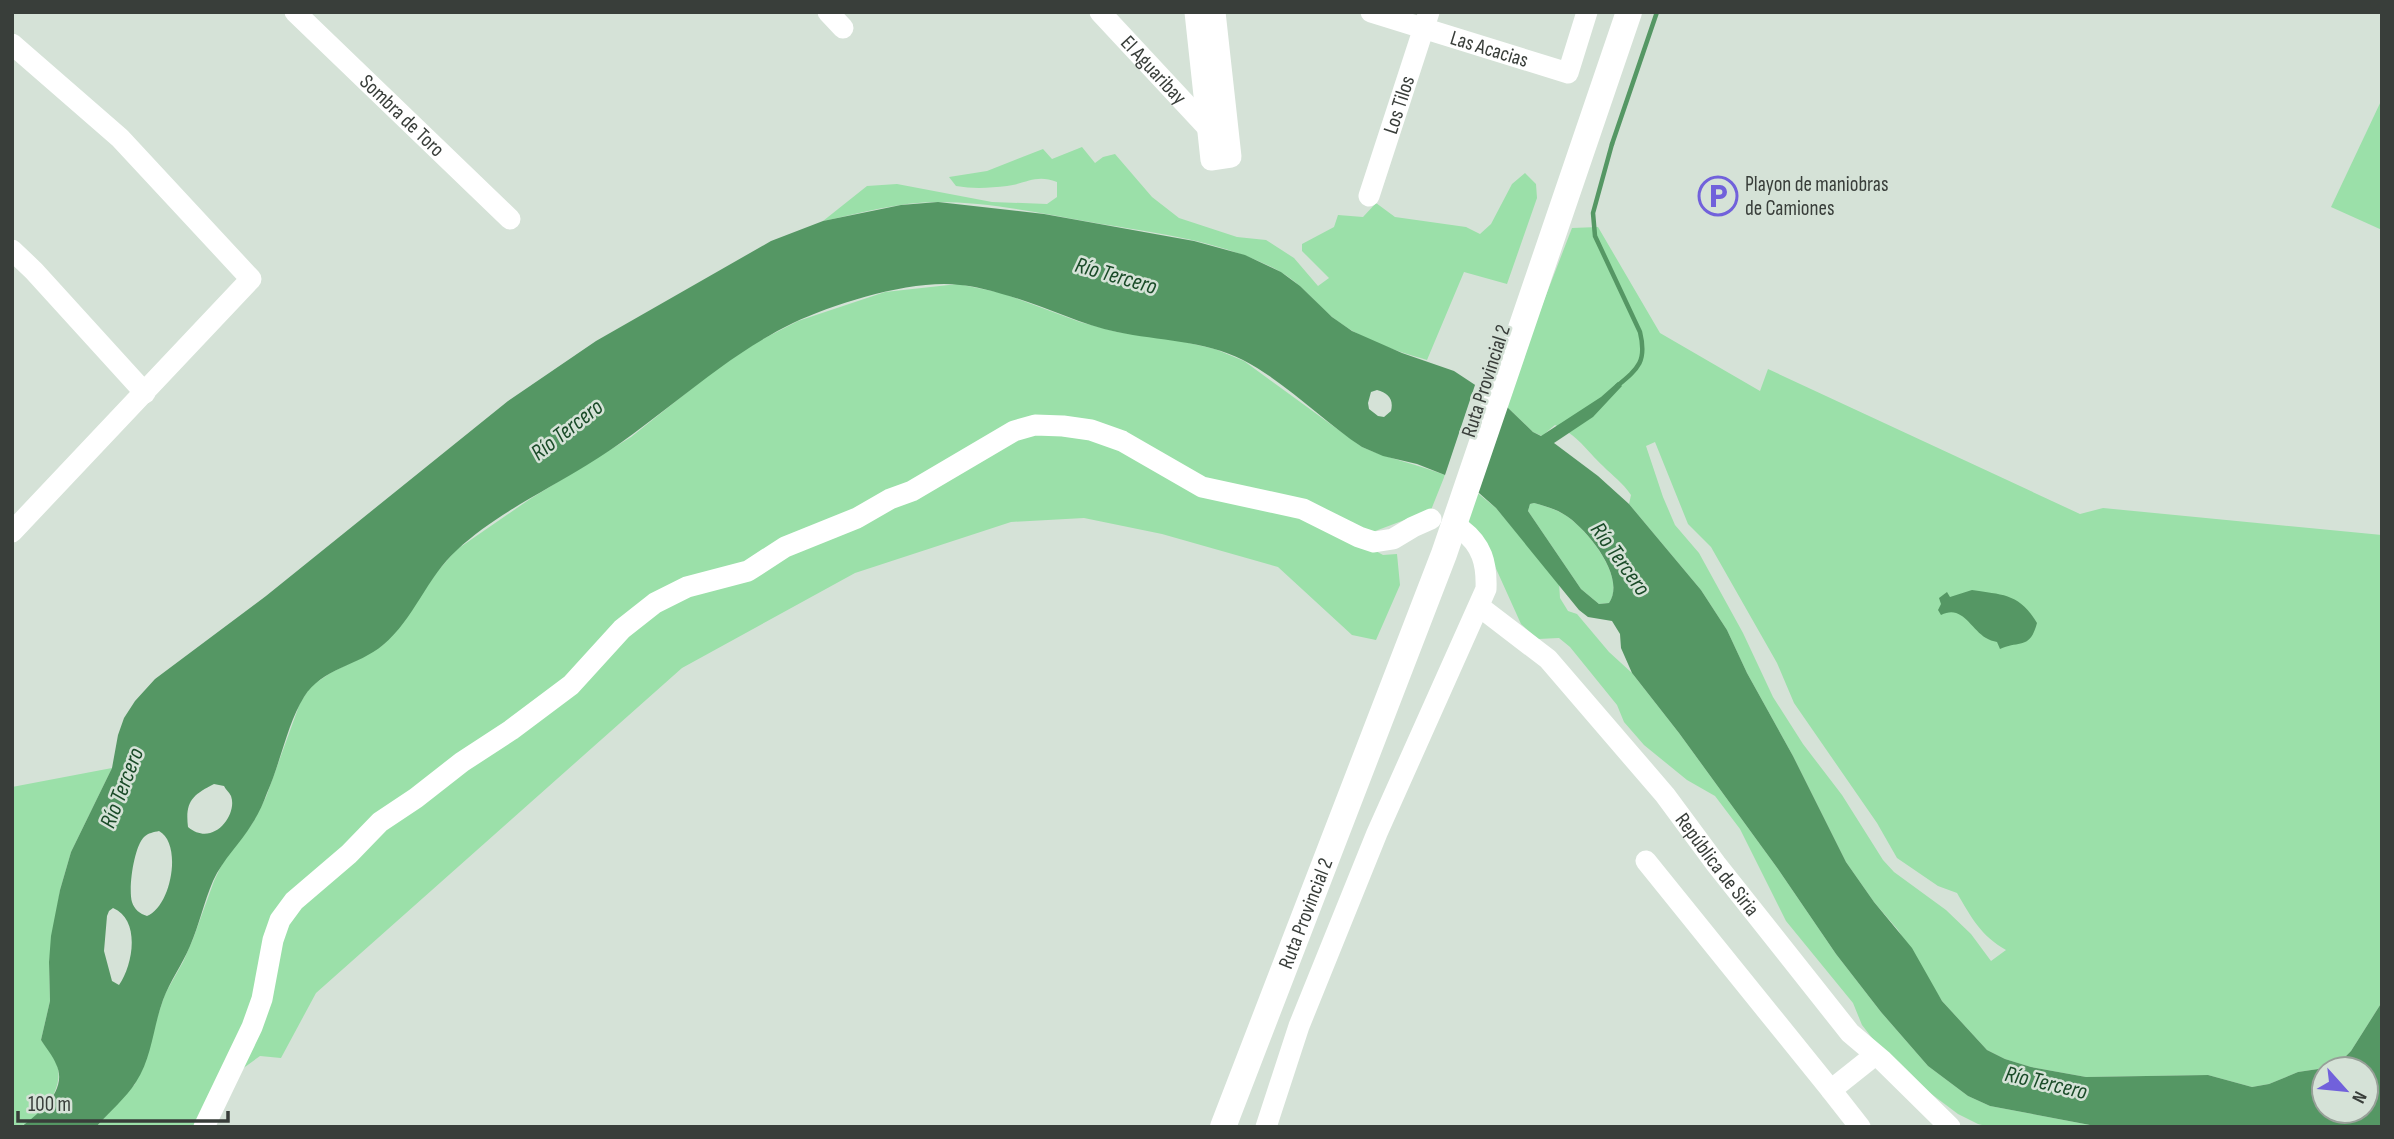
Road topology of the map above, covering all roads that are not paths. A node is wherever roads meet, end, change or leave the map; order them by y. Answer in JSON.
{"nodes":[{"id":1,"x":295,"y":12,"type":"edge"},
{"id":2,"x":828,"y":12,"type":"edge"},
{"id":3,"x":1100,"y":12,"type":"edge"},
{"id":4,"x":1195,"y":12,"type":"edge"},
{"id":5,"x":1215,"y":12,"type":"edge"},
{"id":6,"x":1371,"y":12,"type":"edge"},
{"id":7,"x":1587,"y":12,"type":"edge"},
{"id":8,"x":1629,"y":12,"type":"edge"},
{"id":9,"x":1426,"y":21,"type":"edge"},
{"id":10,"x":843,"y":28,"type":"dead end"},
{"id":11,"x":12,"y":44,"type":"edge"},
{"id":12,"x":1208,"y":128,"type":"junction"},
{"id":13,"x":1369,"y":196,"type":"dead end"},
{"id":14,"x":510,"y":219,"type":"dead end"},
{"id":15,"x":12,"y":250,"type":"edge"},
{"id":16,"x":145,"y":393,"type":"junction"},
{"id":17,"x":1432,"y":519,"type":"dead end"},
{"id":18,"x":1461,"y":529,"type":"dead end"},
{"id":19,"x":12,"y":532,"type":"edge"},
{"id":20,"x":1479,"y":607,"type":"junction"},
{"id":21,"x":1646,"y":862,"type":"dead end"},
{"id":22,"x":1875,"y":1055,"type":"junction"},
{"id":23,"x":1831,"y":1090,"type":"junction"},
{"id":24,"x":204,"y":1127,"type":"edge"},
{"id":25,"x":1223,"y":1127,"type":"edge"},
{"id":26,"x":1266,"y":1127,"type":"edge"},
{"id":27,"x":1860,"y":1127,"type":"edge"},
{"id":28,"x":1950,"y":1127,"type":"edge"}],
"edges":[{"from":1,"to":14,"type":"street","name":"Sombra de Toro"},
{"from":2,"to":10,"type":"street"},
{"from":3,"to":12,"type":"street","name":"El Aguaribay"},
{"from":4,"to":12,"type":"street"},
{"from":5,"to":12,"type":"street"},
{"from":6,"to":9,"type":"street","name":"Las Acacias"},
{"from":7,"to":9,"type":"street","name":"Las Acacias"},
{"from":8,"to":25,"type":"main road","name":"Ruta Provincial 2"},
{"from":9,"to":13,"type":"street","name":"Los Tilos"},
{"from":11,"to":16,"type":"street"},
{"from":15,"to":16,"type":"street"},
{"from":16,"to":19,"type":"street"},
{"from":17,"to":24,"type":"street"},
{"from":18,"to":20,"type":"street"},
{"from":20,"to":22,"type":"street","name":"República de Siria"},
{"from":20,"to":26,"type":"street"},
{"from":21,"to":23,"type":"street"},
{"from":22,"to":23,"type":"street"},
{"from":22,"to":28,"type":"street","name":"República de Siria"},
{"from":23,"to":27,"type":"street"}]}
